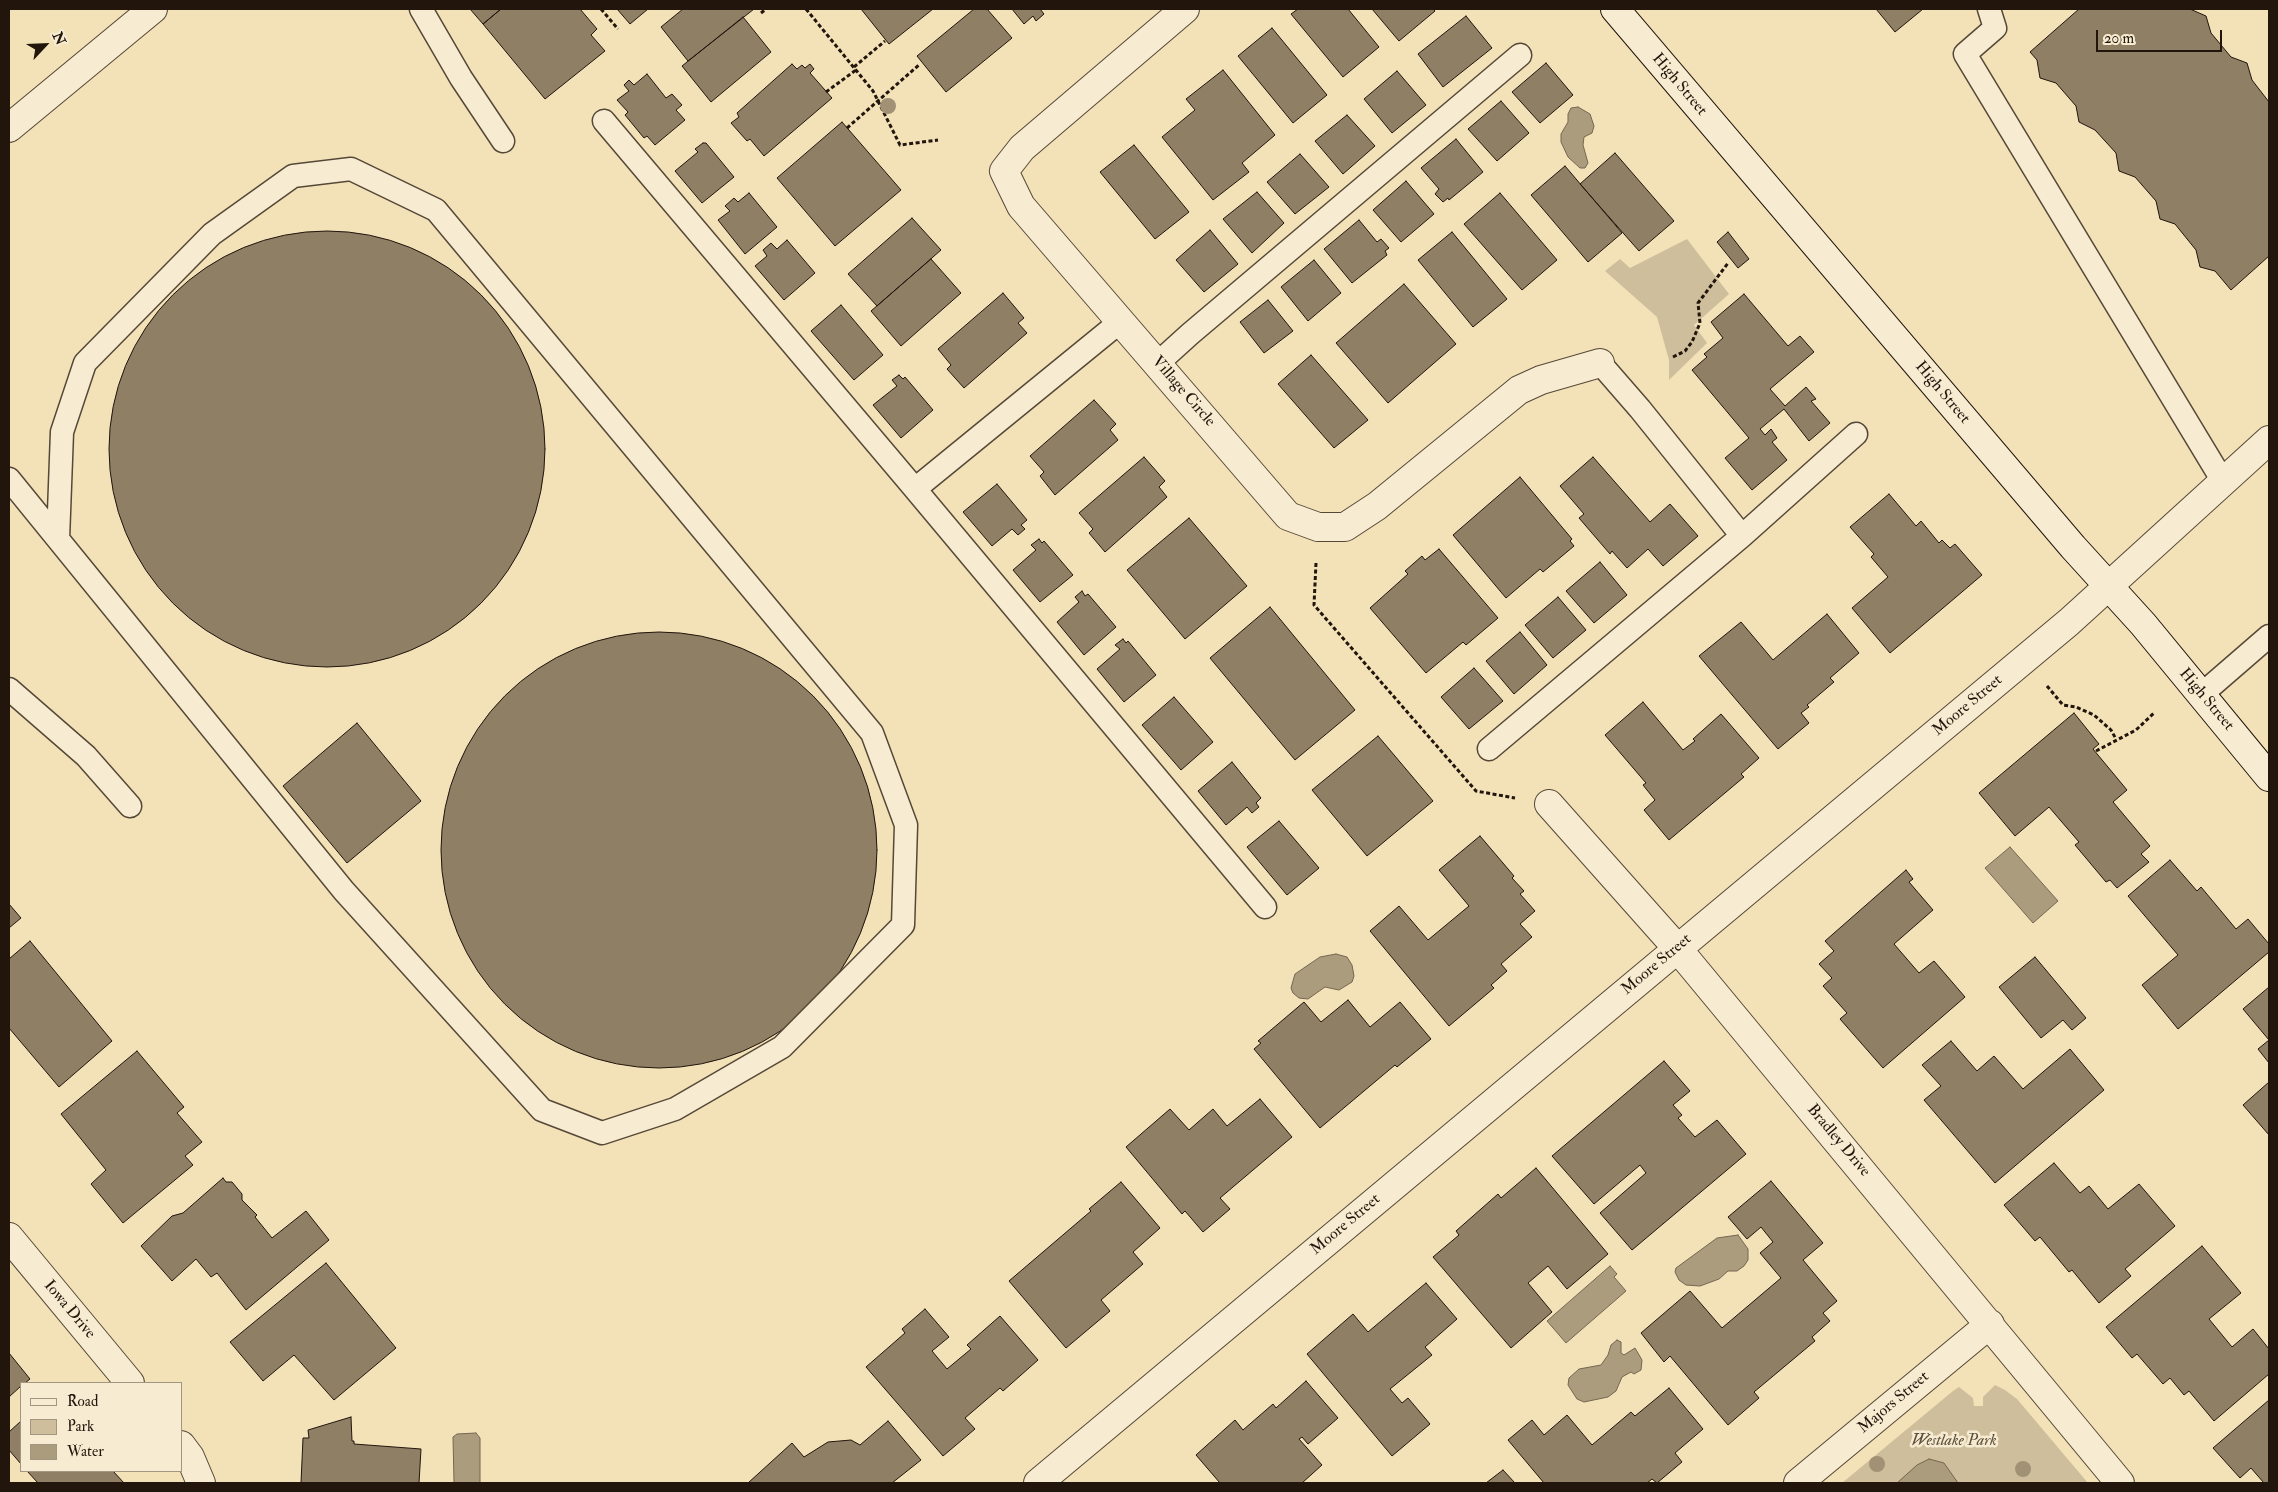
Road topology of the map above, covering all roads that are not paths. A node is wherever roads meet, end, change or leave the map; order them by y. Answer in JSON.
{"nodes":[{"id":1,"x":153,"y":9,"type":"edge"},
{"id":2,"x":421,"y":9,"type":"edge"},
{"id":3,"x":1185,"y":9,"type":"edge"},
{"id":4,"x":1615,"y":9,"type":"edge"},
{"id":5,"x":1989,"y":9,"type":"edge"},
{"id":6,"x":1520,"y":55,"type":"dead end"},
{"id":7,"x":604,"y":121,"type":"dead end"},
{"id":8,"x":9,"y":128,"type":"edge"},
{"id":9,"x":503,"y":141,"type":"dead end"},
{"id":10,"x":1121,"y":321,"type":"junction"},
{"id":11,"x":1600,"y":363,"type":"joint"},
{"id":12,"x":1158,"y":364,"type":"junction"},
{"id":13,"x":1856,"y":434,"type":"dead end"},
{"id":14,"x":2269,"y":440,"type":"edge"},
{"id":15,"x":9,"y":479,"type":"edge"},
{"id":16,"x":2224,"y":483,"type":"junction"},
{"id":17,"x":915,"y":489,"type":"junction"},
{"id":18,"x":1742,"y":536,"type":"junction"},
{"id":19,"x":58,"y":539,"type":"junction"},
{"id":20,"x":2109,"y":587,"type":"junction"},
{"id":21,"x":2269,"y":636,"type":"edge"},
{"id":22,"x":9,"y":689,"type":"edge"},
{"id":23,"x":2202,"y":694,"type":"junction"},
{"id":24,"x":1489,"y":749,"type":"dead end"},
{"id":25,"x":2269,"y":776,"type":"edge"},
{"id":26,"x":1549,"y":804,"type":"road end"},
{"id":27,"x":130,"y":806,"type":"dead end"},
{"id":28,"x":1265,"y":907,"type":"dead end"},
{"id":29,"x":1677,"y":948,"type":"junction"},
{"id":30,"x":9,"y":1237,"type":"edge"},
{"id":31,"x":1990,"y":1324,"type":"junction"},
{"id":32,"x":129,"y":1382,"type":"edge"},
{"id":33,"x":182,"y":1446,"type":"edge"},
{"id":34,"x":202,"y":1483,"type":"edge"},
{"id":35,"x":1038,"y":1483,"type":"edge"},
{"id":36,"x":1798,"y":1483,"type":"edge"},
{"id":37,"x":2120,"y":1483,"type":"edge"}],
"edges":[{"from":1,"to":8,"type":"street"},
{"from":2,"to":9,"type":"lane"},
{"from":3,"to":10,"type":"street","name":"Village Circle"},
{"from":4,"to":20,"type":"street","name":"High Street"},
{"from":5,"to":16,"type":"lane"},
{"from":6,"to":12,"type":"lane"},
{"from":7,"to":17,"type":"lane"},
{"from":10,"to":12,"type":"street","name":"Village Circle"},
{"from":10,"to":17,"type":"lane"},
{"from":11,"to":12,"type":"street","name":"Village Circle"},
{"from":11,"to":18,"type":"lane"},
{"from":13,"to":18,"type":"lane"},
{"from":14,"to":16,"type":"street","name":"Moore Street"},
{"from":15,"to":19,"type":"lane"},
{"from":16,"to":20,"type":"street","name":"Moore Street"},
{"from":17,"to":28,"type":"lane"},
{"from":18,"to":24,"type":"lane"},
{"from":19,"to":19,"type":"lane"},
{"from":20,"to":23,"type":"street","name":"High Street"},
{"from":20,"to":29,"type":"street","name":"Moore Street"},
{"from":21,"to":23,"type":"lane"},
{"from":22,"to":27,"type":"lane"},
{"from":23,"to":25,"type":"street","name":"High Street"},
{"from":26,"to":29,"type":"street","name":"Bradley Drive"},
{"from":29,"to":31,"type":"street","name":"Bradley Drive"},
{"from":29,"to":35,"type":"street","name":"Moore Street"},
{"from":30,"to":32,"type":"street","name":"Iowa Drive"},
{"from":31,"to":36,"type":"street","name":"Majors Street"},
{"from":31,"to":37,"type":"street","name":"Bradley Drive"},
{"from":33,"to":34,"type":"street"}]}
